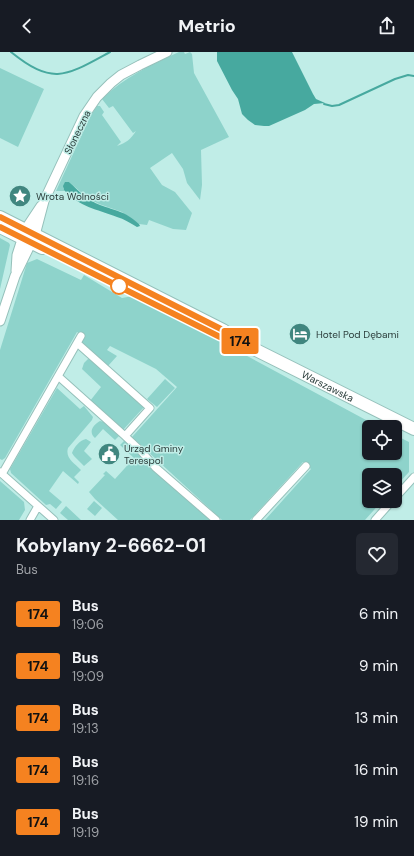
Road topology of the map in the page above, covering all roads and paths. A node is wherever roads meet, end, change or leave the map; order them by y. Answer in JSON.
{"nodes":[{"id":1,"x":167,"y":52,"type":"edge"},
{"id":2,"x":0,"y":217,"type":"edge"},
{"id":3,"x":0,"y":227,"type":"edge"},
{"id":4,"x":28,"y":237,"type":"junction"},
{"id":5,"x":0,"y":321,"type":"edge"},
{"id":6,"x":81,"y":336,"type":"dead end"},
{"id":7,"x":77,"y":343,"type":"junction"},
{"id":8,"x":58,"y":376,"type":"junction"},
{"id":9,"x":414,"y":429,"type":"edge"},
{"id":10,"x":125,"y":436,"type":"junction"},
{"id":11,"x":306,"y":466,"type":"dead end"},
{"id":12,"x":1,"y":473,"type":"edge"},
{"id":13,"x":414,"y":477,"type":"edge"},
{"id":14,"x":402,"y":490,"type":"edge"},
{"id":15,"x":38,"y":506,"type":"junction"},
{"id":16,"x":386,"y":508,"type":"edge"},
{"id":17,"x":30,"y":520,"type":"edge"},
{"id":18,"x":54,"y":520,"type":"edge"},
{"id":19,"x":216,"y":520,"type":"edge"},
{"id":20,"x":256,"y":520,"type":"edge"},
{"id":21,"x":375,"y":520,"type":"edge"}],
"edges":[{"from":1,"to":4,"type":"street","name":"Słoneczna"},
{"from":2,"to":4,"type":"highway","name":"Warszawska"},
{"from":3,"to":4,"type":"highway","name":"Warszawska"},
{"from":4,"to":5,"type":"street","name":"Słoneczna"},
{"from":4,"to":9,"type":"highway","name":"Warszawska"},
{"from":6,"to":7,"type":"street"},
{"from":7,"to":8,"type":"street"},
{"from":7,"to":10,"type":"street"},
{"from":8,"to":10,"type":"street"},
{"from":8,"to":12,"type":"street"},
{"from":10,"to":19,"type":"street"},
{"from":11,"to":20,"type":"street"},
{"from":12,"to":15,"type":"street"},
{"from":13,"to":14,"type":"street"},
{"from":15,"to":17,"type":"street"},
{"from":15,"to":18,"type":"street"},
{"from":16,"to":21,"type":"street"}]}
